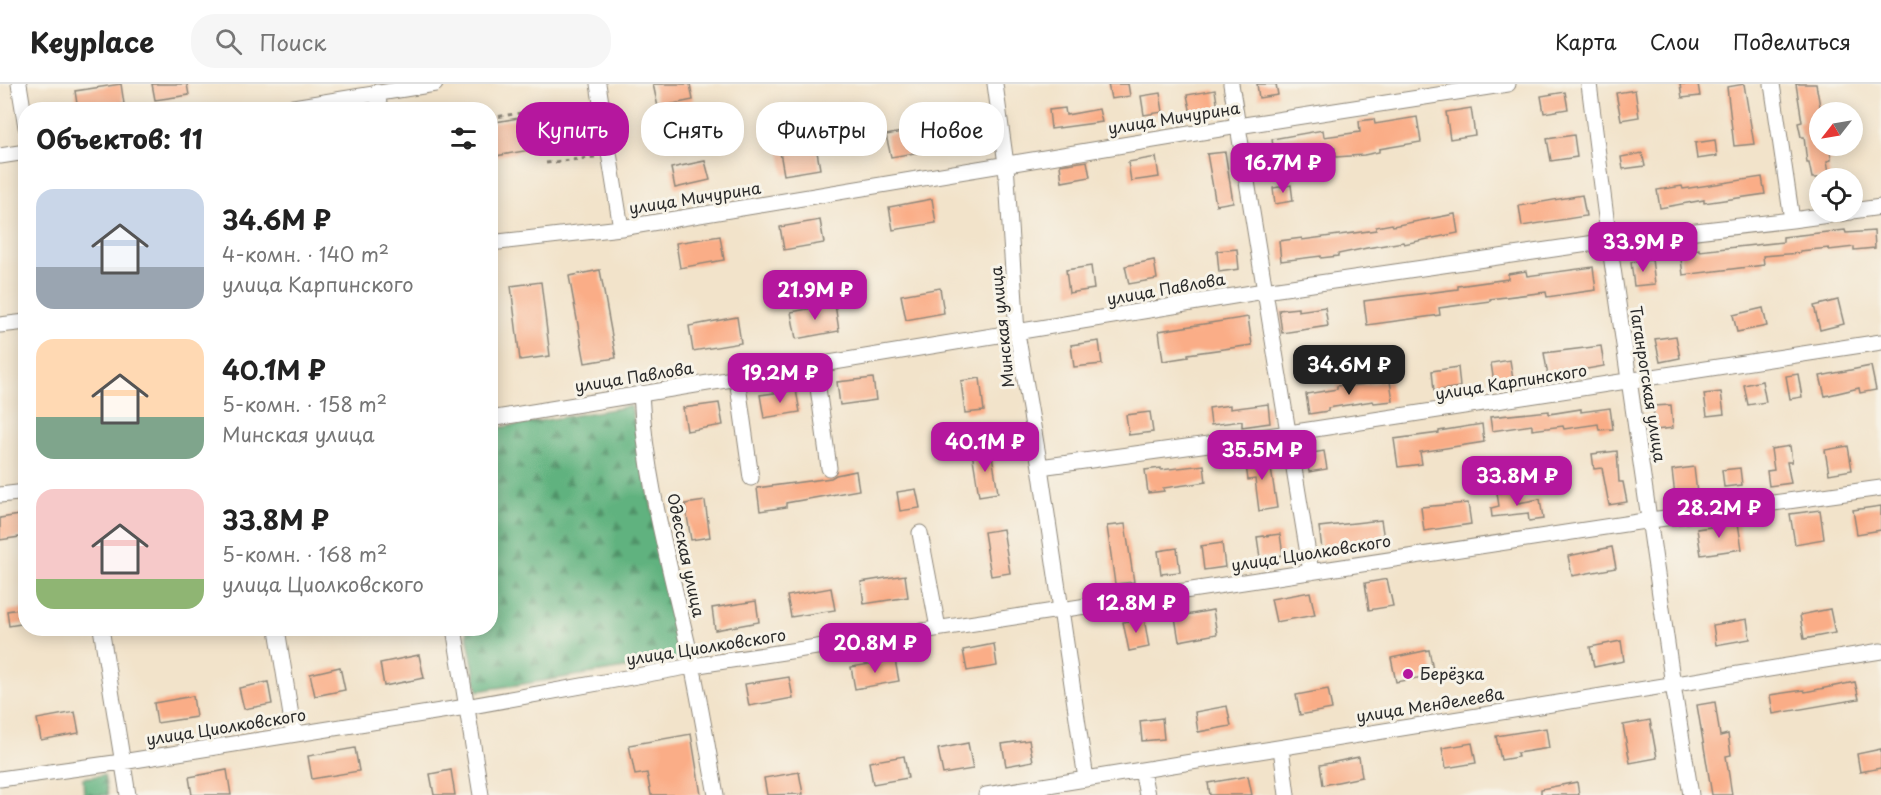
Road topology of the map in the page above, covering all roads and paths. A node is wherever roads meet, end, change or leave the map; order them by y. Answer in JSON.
{"nodes":[{"id":1,"x":19,"y":84,"type":"edge"},
{"id":2,"x":435,"y":84,"type":"edge"},
{"id":3,"x":598,"y":84,"type":"edge"},
{"id":4,"x":994,"y":84,"type":"edge"},
{"id":5,"x":1231,"y":84,"type":"edge"},
{"id":6,"x":1508,"y":84,"type":"edge"},
{"id":7,"x":1589,"y":84,"type":"edge"},
{"id":8,"x":1772,"y":84,"type":"edge"},
{"id":9,"x":386,"y":89,"type":"edge"},
{"id":10,"x":22,"y":102,"type":"edge"},
{"id":11,"x":317,"y":102,"type":"edge"},
{"id":12,"x":601,"y":102,"type":"edge"},
{"id":13,"x":516,"y":114,"type":"edge"},
{"id":14,"x":498,"y":117,"type":"edge"},
{"id":15,"x":1238,"y":126,"type":"junction"},
{"id":16,"x":18,"y":153,"type":"edge"},
{"id":17,"x":0,"y":156,"type":"edge"},
{"id":18,"x":601,"y":156,"type":"edge"},
{"id":19,"x":609,"y":156,"type":"edge"},
{"id":20,"x":546,"y":163,"type":"dead end"},
{"id":21,"x":1006,"y":164,"type":"junction"},
{"id":22,"x":1881,"y":207,"type":"edge"},
{"id":23,"x":1863,"y":209,"type":"edge"},
{"id":24,"x":1809,"y":217,"type":"edge"},
{"id":25,"x":1792,"y":220,"type":"junction"},
{"id":26,"x":621,"y":228,"type":"junction"},
{"id":27,"x":1609,"y":241,"type":"junction"},
{"id":28,"x":498,"y":242,"type":"edge"},
{"id":29,"x":1264,"y":291,"type":"junction"},
{"id":30,"x":18,"y":323,"type":"edge"},
{"id":31,"x":0,"y":326,"type":"edge"},
{"id":32,"x":1017,"y":333,"type":"junction"},
{"id":33,"x":1881,"y":342,"type":"edge"},
{"id":34,"x":815,"y":366,"type":"junction"},
{"id":35,"x":737,"y":378,"type":"junction"},
{"id":36,"x":1630,"y":382,"type":"junction"},
{"id":37,"x":641,"y":393,"type":"junction"},
{"id":38,"x":498,"y":418,"type":"edge"},
{"id":39,"x":1289,"y":433,"type":"junction"},
{"id":40,"x":1040,"y":467,"type":"junction"},
{"id":41,"x":829,"y":468,"type":"dead end"},
{"id":42,"x":751,"y":478,"type":"dead end"},
{"id":43,"x":1881,"y":488,"type":"edge"},
{"id":44,"x":18,"y":493,"type":"edge"},
{"id":45,"x":0,"y":495,"type":"edge"},
{"id":46,"x":1651,"y":520,"type":"junction"},
{"id":47,"x":920,"y":532,"type":"dead end"},
{"id":48,"x":1311,"y":572,"type":"junction"},
{"id":49,"x":1060,"y":610,"type":"junction"},
{"id":50,"x":938,"y":628,"type":"junction"},
{"id":51,"x":102,"y":636,"type":"edge"},
{"id":52,"x":278,"y":636,"type":"edge"},
{"id":53,"x":455,"y":636,"type":"edge"},
{"id":54,"x":1881,"y":651,"type":"edge"},
{"id":55,"x":692,"y":666,"type":"junction"},
{"id":56,"x":1673,"y":685,"type":"junction"},
{"id":57,"x":466,"y":706,"type":"junction"},
{"id":58,"x":294,"y":734,"type":"junction"},
{"id":59,"x":1281,"y":748,"type":"junction"},
{"id":60,"x":122,"y":762,"type":"junction"},
{"id":61,"x":1142,"y":770,"type":"junction"},
{"id":62,"x":0,"y":779,"type":"edge"},
{"id":63,"x":1086,"y":779,"type":"junction"},
{"id":64,"x":128,"y":795,"type":"edge"},
{"id":65,"x":480,"y":795,"type":"edge"},
{"id":66,"x":716,"y":795,"type":"edge"},
{"id":67,"x":986,"y":795,"type":"edge"},
{"id":68,"x":1147,"y":795,"type":"edge"},
{"id":69,"x":1287,"y":795,"type":"edge"},
{"id":70,"x":1691,"y":795,"type":"edge"}],
"edges":[{"from":1,"to":10,"type":"street"},
{"from":2,"to":9,"type":"street"},
{"from":3,"to":12,"type":"street"},
{"from":4,"to":21,"type":"street","name":"Минская улица"},
{"from":5,"to":15,"type":"street"},
{"from":6,"to":15,"type":"street","name":"улица Мичурина"},
{"from":7,"to":27,"type":"street","name":"Таганрогская улица"},
{"from":8,"to":25,"type":"street"},
{"from":9,"to":11,"type":"street"},
{"from":13,"to":14,"type":"path"},
{"from":15,"to":21,"type":"street","name":"улица Мичурина"},
{"from":15,"to":29,"type":"street"},
{"from":16,"to":17,"type":"street"},
{"from":18,"to":20,"type":"path"},
{"from":19,"to":26,"type":"street"},
{"from":21,"to":26,"type":"street","name":"улица Мичурина"},
{"from":21,"to":32,"type":"street","name":"Минская улица"},
{"from":22,"to":23,"type":"street","name":"улица Павлова"},
{"from":24,"to":25,"type":"street","name":"улица Павлова"},
{"from":25,"to":27,"type":"street","name":"улица Павлова"},
{"from":26,"to":28,"type":"street","name":"улица Мичурина"},
{"from":27,"to":29,"type":"street","name":"улица Павлова"},
{"from":27,"to":36,"type":"street","name":"Таганрогская улица"},
{"from":29,"to":32,"type":"street","name":"улица Павлова"},
{"from":29,"to":39,"type":"street"},
{"from":30,"to":31,"type":"street"},
{"from":32,"to":34,"type":"street","name":"улица Павлова"},
{"from":32,"to":40,"type":"street","name":"Минская улица"},
{"from":33,"to":36,"type":"street","name":"улица Карпинского"},
{"from":34,"to":35,"type":"street","name":"улица Павлова"},
{"from":34,"to":41,"type":"street"},
{"from":35,"to":37,"type":"street","name":"улица Павлова"},
{"from":35,"to":42,"type":"street"},
{"from":36,"to":39,"type":"street","name":"улица Карпинского"},
{"from":36,"to":46,"type":"street","name":"Таганрогская улица"},
{"from":37,"to":38,"type":"street","name":"улица Павлова"},
{"from":37,"to":55,"type":"street","name":"Одесская улица"},
{"from":39,"to":40,"type":"street","name":"улица Карпинского"},
{"from":39,"to":48,"type":"street"},
{"from":40,"to":49,"type":"street","name":"Минская улица"},
{"from":43,"to":46,"type":"street","name":"улица Циолковского"},
{"from":44,"to":45,"type":"street"},
{"from":46,"to":48,"type":"street","name":"улица Циолковского"},
{"from":46,"to":56,"type":"street","name":"Таганрогская улица"},
{"from":47,"to":50,"type":"street"},
{"from":48,"to":49,"type":"street","name":"улица Циолковского"},
{"from":49,"to":50,"type":"street","name":"улица Циолковского"},
{"from":49,"to":63,"type":"street","name":"Минская улица"},
{"from":50,"to":55,"type":"street","name":"улица Циолковского"},
{"from":51,"to":60,"type":"street"},
{"from":52,"to":58,"type":"street"},
{"from":53,"to":57,"type":"street"},
{"from":54,"to":56,"type":"street","name":"улица Менделеева"},
{"from":55,"to":57,"type":"street","name":"улица Циолковского"},
{"from":55,"to":66,"type":"street","name":"Одесская улица"},
{"from":56,"to":59,"type":"street","name":"улица Менделеева"},
{"from":56,"to":70,"type":"street","name":"Таганрогская улица"},
{"from":57,"to":58,"type":"street","name":"улица Циолковского"},
{"from":57,"to":65,"type":"street"},
{"from":58,"to":60,"type":"street","name":"улица Циолковского"},
{"from":59,"to":61,"type":"street","name":"улица Менделеева"},
{"from":59,"to":69,"type":"street"},
{"from":60,"to":62,"type":"street","name":"улица Циолковского"},
{"from":60,"to":64,"type":"street"},
{"from":61,"to":63,"type":"street","name":"улица Менделеева"},
{"from":61,"to":68,"type":"street"},
{"from":63,"to":67,"type":"street","name":"улица Менделеева"}]}
